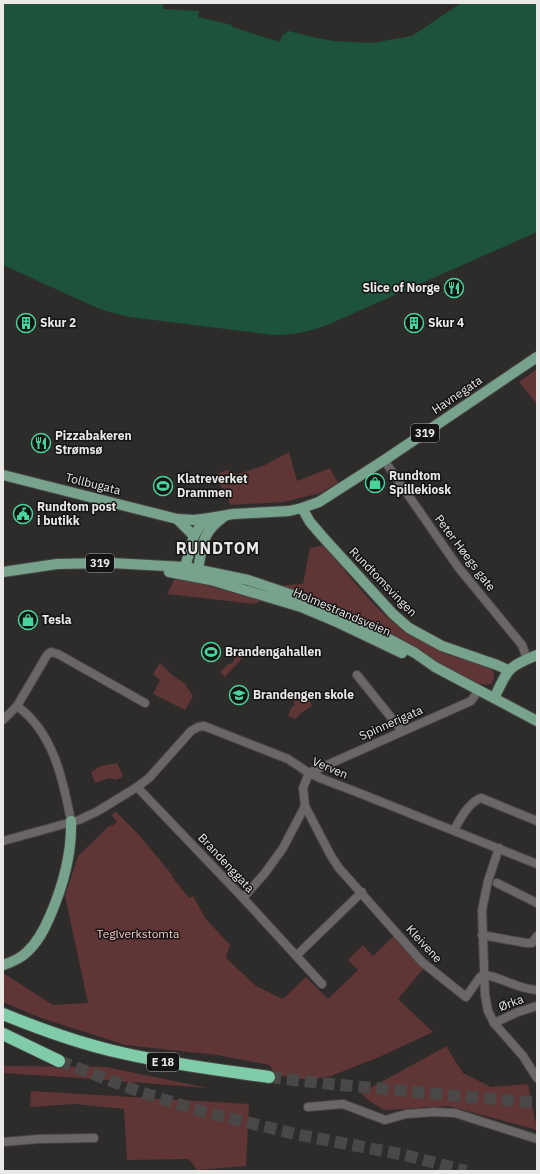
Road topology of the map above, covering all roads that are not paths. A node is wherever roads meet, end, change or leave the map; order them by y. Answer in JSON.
{"nodes":[{"id":1,"x":537,"y":357,"type":"edge"},
{"id":2,"x":384,"y":460,"type":"junction"},
{"id":3,"x":3,"y":475,"type":"edge"},
{"id":4,"x":307,"y":507,"type":"junction"},
{"id":5,"x":226,"y":514,"type":"junction"},
{"id":6,"x":176,"y":519,"type":"junction"},
{"id":7,"x":200,"y":526,"type":"junction"},
{"id":8,"x":194,"y":536,"type":"junction"},
{"id":9,"x":191,"y":571,"type":"junction"},
{"id":10,"x":3,"y":572,"type":"edge"},
{"id":11,"x":3,"y":578,"type":"edge"},
{"id":12,"x":532,"y":657,"type":"edge"},
{"id":13,"x":435,"y":667,"type":"junction"},
{"id":14,"x":508,"y":670,"type":"junction"},
{"id":15,"x":357,"y":675,"type":"dead end"},
{"id":16,"x":479,"y":690,"type":"junction"},
{"id":17,"x":494,"y":698,"type":"junction"},
{"id":18,"x":142,"y":701,"type":"dead end"},
{"id":19,"x":16,"y":706,"type":"junction"},
{"id":20,"x":3,"y":720,"type":"edge"},
{"id":21,"x":537,"y":721,"type":"edge"},
{"id":22,"x":402,"y":731,"type":"junction"},
{"id":23,"x":309,"y":773,"type":"junction"},
{"id":24,"x":137,"y":787,"type":"junction"},
{"id":25,"x":305,"y":806,"type":"junction"},
{"id":26,"x":71,"y":821,"type":"junction"},
{"id":27,"x":537,"y":821,"type":"edge"},
{"id":28,"x":454,"y":830,"type":"junction"},
{"id":29,"x":3,"y":841,"type":"edge"},
{"id":30,"x":499,"y":848,"type":"junction"},
{"id":31,"x":537,"y":864,"type":"edge"},
{"id":32,"x":497,"y":883,"type":"dead end"},
{"id":33,"x":362,"y":892,"type":"junction"},
{"id":34,"x":243,"y":898,"type":"junction"},
{"id":35,"x":537,"y":903,"type":"edge"},
{"id":36,"x":482,"y":935,"type":"junction"},
{"id":37,"x":537,"y":936,"type":"edge"},
{"id":38,"x":296,"y":956,"type":"junction"},
{"id":39,"x":3,"y":966,"type":"edge"},
{"id":40,"x":484,"y":975,"type":"junction"},
{"id":41,"x":322,"y":984,"type":"dead end"},
{"id":42,"x":537,"y":990,"type":"edge"},
{"id":43,"x":537,"y":1006,"type":"edge"},
{"id":44,"x":3,"y":1014,"type":"edge"},
{"id":45,"x":493,"y":1021,"type":"junction"},
{"id":46,"x":3,"y":1034,"type":"edge"},
{"id":47,"x":59,"y":1061,"type":"tunnel mouth"},
{"id":48,"x":269,"y":1077,"type":"tunnel mouth"},
{"id":49,"x":537,"y":1078,"type":"edge"},
{"id":50,"x":308,"y":1107,"type":"dead end"},
{"id":51,"x":94,"y":1138,"type":"dead end"},
{"id":52,"x":537,"y":1139,"type":"edge"},
{"id":53,"x":3,"y":1142,"type":"edge"}],
"edges":[{"from":1,"to":2,"type":"main road","name":"Havnegata","number":"319"},
{"from":2,"to":4,"type":"main road","name":"Havnegata","number":"319"},
{"from":2,"to":12,"type":"street","name":"Peter Høegs gate"},
{"from":3,"to":6,"type":"main road","name":"Tollbugata"},
{"from":4,"to":5,"type":"main road","number":"319"},
{"from":4,"to":14,"type":"main road","name":"Rundtomsvingen"},
{"from":5,"to":7,"type":"main road","name":"Tollbugata","number":"319"},
{"from":5,"to":7,"type":"main road"},
{"from":6,"to":7,"type":"main road","name":"Tollbugata"},
{"from":6,"to":8,"type":"main road","name":"Tollbugata"},
{"from":7,"to":8,"type":"main road","name":"Tollbugata"},
{"from":7,"to":9,"type":"main road"},
{"from":8,"to":9,"type":"main road"},
{"from":9,"to":10,"type":"main road","number":"319"},
{"from":9,"to":11,"type":"main road","number":"319"},
{"from":9,"to":13,"type":"main road","name":"Holmestrandsveien","number":"319"},
{"from":9,"to":13,"type":"main road","name":"Holmestrandsveien","number":"319"},
{"from":12,"to":14,"type":"main road"},
{"from":13,"to":16,"type":"main road","name":"Holmestrandsveien","number":"319"},
{"from":14,"to":17,"type":"main road"},
{"from":15,"to":22,"type":"street"},
{"from":16,"to":17,"type":"main road","name":"Holmestrandsveien","number":"319"},
{"from":16,"to":22,"type":"street","name":"Spinnerigata"},
{"from":17,"to":21,"type":"main road","name":"Holmestrandsveien","number":"319"},
{"from":18,"to":19,"type":"street"},
{"from":19,"to":20,"type":"street"},
{"from":19,"to":26,"type":"street"},
{"from":22,"to":23,"type":"street","name":"Spinnerigata"},
{"from":23,"to":24,"type":"street","name":"Verven"},
{"from":23,"to":25,"type":"street","name":"Kleivene"},
{"from":23,"to":28,"type":"street","name":"Verven"},
{"from":24,"to":26,"type":"street"},
{"from":24,"to":34,"type":"street","name":"Brandenggata"},
{"from":25,"to":33,"type":"street","name":"Kleivene"},
{"from":25,"to":34,"type":"street"},
{"from":26,"to":29,"type":"street"},
{"from":26,"to":39,"type":"main road"},
{"from":27,"to":28,"type":"street"},
{"from":28,"to":30,"type":"street","name":"Verven"},
{"from":30,"to":31,"type":"street","name":"Verven"},
{"from":30,"to":36,"type":"street"},
{"from":32,"to":35,"type":"street"},
{"from":33,"to":38,"type":"street"},
{"from":33,"to":40,"type":"street","name":"Kleivene"},
{"from":34,"to":38,"type":"street","name":"Brandenggata"},
{"from":36,"to":37,"type":"street"},
{"from":36,"to":40,"type":"street"},
{"from":38,"to":41,"type":"street","name":"Brandenggata"},
{"from":40,"to":42,"type":"street"},
{"from":40,"to":45,"type":"street"},
{"from":43,"to":45,"type":"street","name":"Ørka"},
{"from":44,"to":48,"type":"highway","number":"E 18"},
{"from":45,"to":49,"type":"street"},
{"from":46,"to":47,"type":"highway"},
{"from":50,"to":52,"type":"street"},
{"from":51,"to":53,"type":"street"}]}
